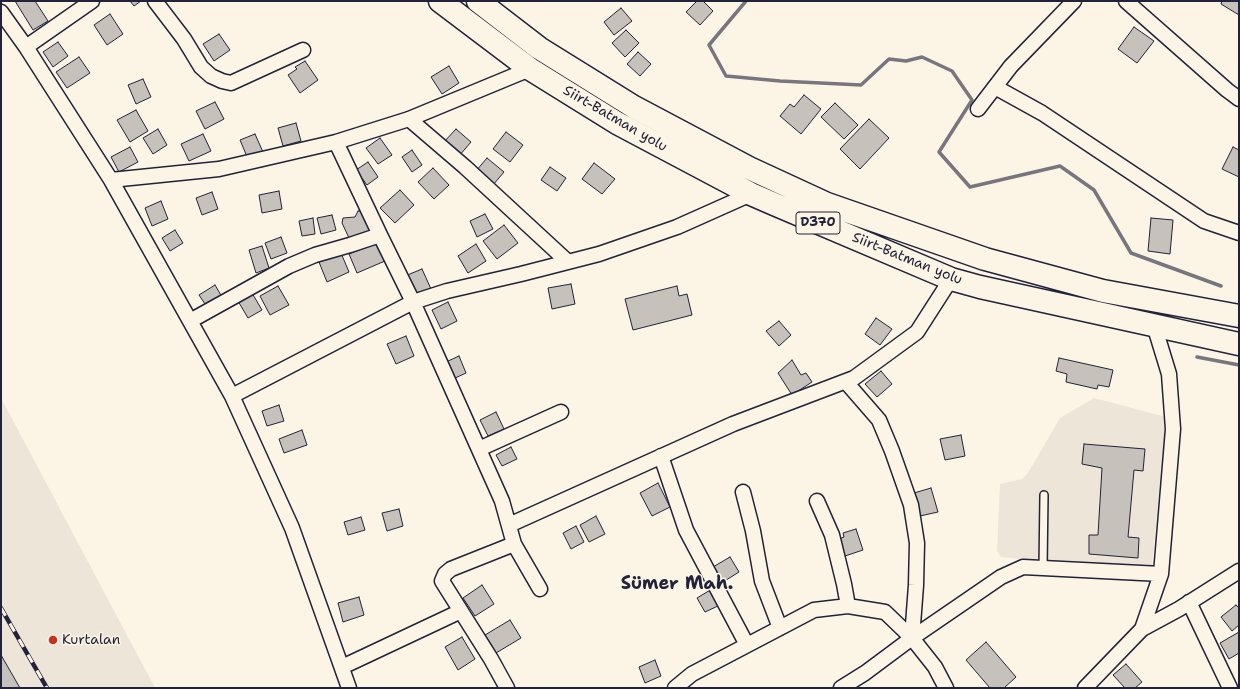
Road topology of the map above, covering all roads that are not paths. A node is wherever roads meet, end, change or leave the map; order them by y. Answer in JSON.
{"nodes":[{"id":1,"x":92,"y":1,"type":"edge"},
{"id":2,"x":155,"y":1,"type":"edge"},
{"id":3,"x":440,"y":1,"type":"edge"},
{"id":4,"x":478,"y":1,"type":"edge"},
{"id":5,"x":1074,"y":1,"type":"edge"},
{"id":6,"x":1126,"y":1,"type":"edge"},
{"id":7,"x":1,"y":12,"type":"edge"},
{"id":8,"x":26,"y":47,"type":"junction"},
{"id":9,"x":304,"y":50,"type":"dead end"},
{"id":10,"x":530,"y":69,"type":"junction"},
{"id":11,"x":994,"y":87,"type":"junction"},
{"id":12,"x":1239,"y":99,"type":"edge"},
{"id":13,"x":978,"y":109,"type":"dead end"},
{"id":14,"x":409,"y":119,"type":"junction"},
{"id":15,"x":336,"y":142,"type":"junction"},
{"id":16,"x":111,"y":180,"type":"junction"},
{"id":17,"x":751,"y":194,"type":"junction"},
{"id":18,"x":1239,"y":233,"type":"edge"},
{"id":19,"x":380,"y":235,"type":"junction"},
{"id":20,"x":568,"y":262,"type":"junction"},
{"id":21,"x":952,"y":279,"type":"junction"},
{"id":22,"x":413,"y":302,"type":"junction"},
{"id":23,"x":1239,"y":316,"type":"edge"},
{"id":24,"x":190,"y":321,"type":"junction"},
{"id":25,"x":1154,"y":325,"type":"junction"},
{"id":26,"x":1239,"y":344,"type":"edge"},
{"id":27,"x":846,"y":382,"type":"junction"},
{"id":28,"x":232,"y":396,"type":"junction"},
{"id":29,"x":561,"y":412,"type":"dead end"},
{"id":30,"x":479,"y":450,"type":"junction"},
{"id":31,"x":661,"y":456,"type":"junction"},
{"id":32,"x":743,"y":492,"type":"dead end"},
{"id":33,"x":1044,"y":495,"type":"dead end"},
{"id":34,"x":817,"y":501,"type":"dead end"},
{"id":35,"x":509,"y":525,"type":"junction"},
{"id":36,"x":514,"y":544,"type":"junction"},
{"id":37,"x":1043,"y":568,"type":"junction"},
{"id":38,"x":1239,"y":571,"type":"edge"},
{"id":39,"x":1160,"y":574,"type":"junction"},
{"id":40,"x":540,"y":589,"type":"dead end"},
{"id":41,"x":1189,"y":602,"type":"junction"},
{"id":42,"x":848,"y":606,"type":"junction"},
{"id":43,"x":461,"y":612,"type":"junction"},
{"id":44,"x":780,"y":628,"type":"junction"},
{"id":45,"x":1142,"y":629,"type":"junction"},
{"id":46,"x":912,"y":638,"type":"junction"},
{"id":47,"x":747,"y":645,"type":"junction"},
{"id":48,"x":342,"y":668,"type":"junction"},
{"id":49,"x":681,"y":686,"type":"edge"},
{"id":50,"x":349,"y":688,"type":"edge"},
{"id":51,"x":507,"y":688,"type":"edge"},
{"id":52,"x":841,"y":688,"type":"edge"},
{"id":53,"x":946,"y":688,"type":"edge"},
{"id":54,"x":1086,"y":688,"type":"edge"},
{"id":55,"x":1230,"y":688,"type":"edge"}],
"edges":[{"from":1,"to":8,"type":"street"},
{"from":2,"to":9,"type":"street"},
{"from":3,"to":10,"type":"highway","name":"Siirt-Batman yolu","number":"D370"},
{"from":4,"to":23,"type":"highway","name":"Siirt-Batman yolu","number":"D370"},
{"from":5,"to":11,"type":"street"},
{"from":6,"to":12,"type":"street"},
{"from":7,"to":8,"type":"street"},
{"from":8,"to":16,"type":"street"},
{"from":10,"to":14,"type":"street"},
{"from":10,"to":17,"type":"highway","name":"Siirt-Batman yolu","number":"D370"},
{"from":11,"to":13,"type":"street"},
{"from":11,"to":18,"type":"street"},
{"from":14,"to":15,"type":"street"},
{"from":14,"to":20,"type":"street"},
{"from":15,"to":16,"type":"street"},
{"from":15,"to":19,"type":"street"},
{"from":16,"to":24,"type":"street"},
{"from":17,"to":20,"type":"street"},
{"from":17,"to":21,"type":"highway","name":"Siirt-Batman yolu","number":"D370"},
{"from":19,"to":22,"type":"street"},
{"from":19,"to":24,"type":"street"},
{"from":20,"to":22,"type":"street"},
{"from":21,"to":25,"type":"highway","name":"Siirt-Batman yolu","number":"D370"},
{"from":21,"to":27,"type":"street"},
{"from":22,"to":28,"type":"street"},
{"from":22,"to":30,"type":"street"},
{"from":24,"to":28,"type":"street"},
{"from":25,"to":26,"type":"highway","name":"Siirt-Batman yolu","number":"D370"},
{"from":25,"to":39,"type":"street"},
{"from":27,"to":31,"type":"street"},
{"from":27,"to":46,"type":"street"},
{"from":28,"to":48,"type":"street"},
{"from":29,"to":30,"type":"street"},
{"from":30,"to":35,"type":"street"},
{"from":31,"to":35,"type":"street"},
{"from":31,"to":47,"type":"street"},
{"from":32,"to":44,"type":"street"},
{"from":33,"to":37,"type":"lane"},
{"from":34,"to":42,"type":"street"},
{"from":35,"to":36,"type":"street"},
{"from":36,"to":40,"type":"street"},
{"from":36,"to":43,"type":"street"},
{"from":37,"to":39,"type":"street"},
{"from":37,"to":46,"type":"street"},
{"from":38,"to":41,"type":"street"},
{"from":39,"to":45,"type":"street"},
{"from":41,"to":45,"type":"street"},
{"from":41,"to":55,"type":"street"},
{"from":42,"to":44,"type":"street"},
{"from":42,"to":46,"type":"street"},
{"from":43,"to":48,"type":"street"},
{"from":43,"to":51,"type":"street"},
{"from":44,"to":47,"type":"street"},
{"from":45,"to":54,"type":"street"},
{"from":46,"to":52,"type":"street"},
{"from":46,"to":53,"type":"street"},
{"from":47,"to":49,"type":"street"},
{"from":48,"to":50,"type":"street"}]}
